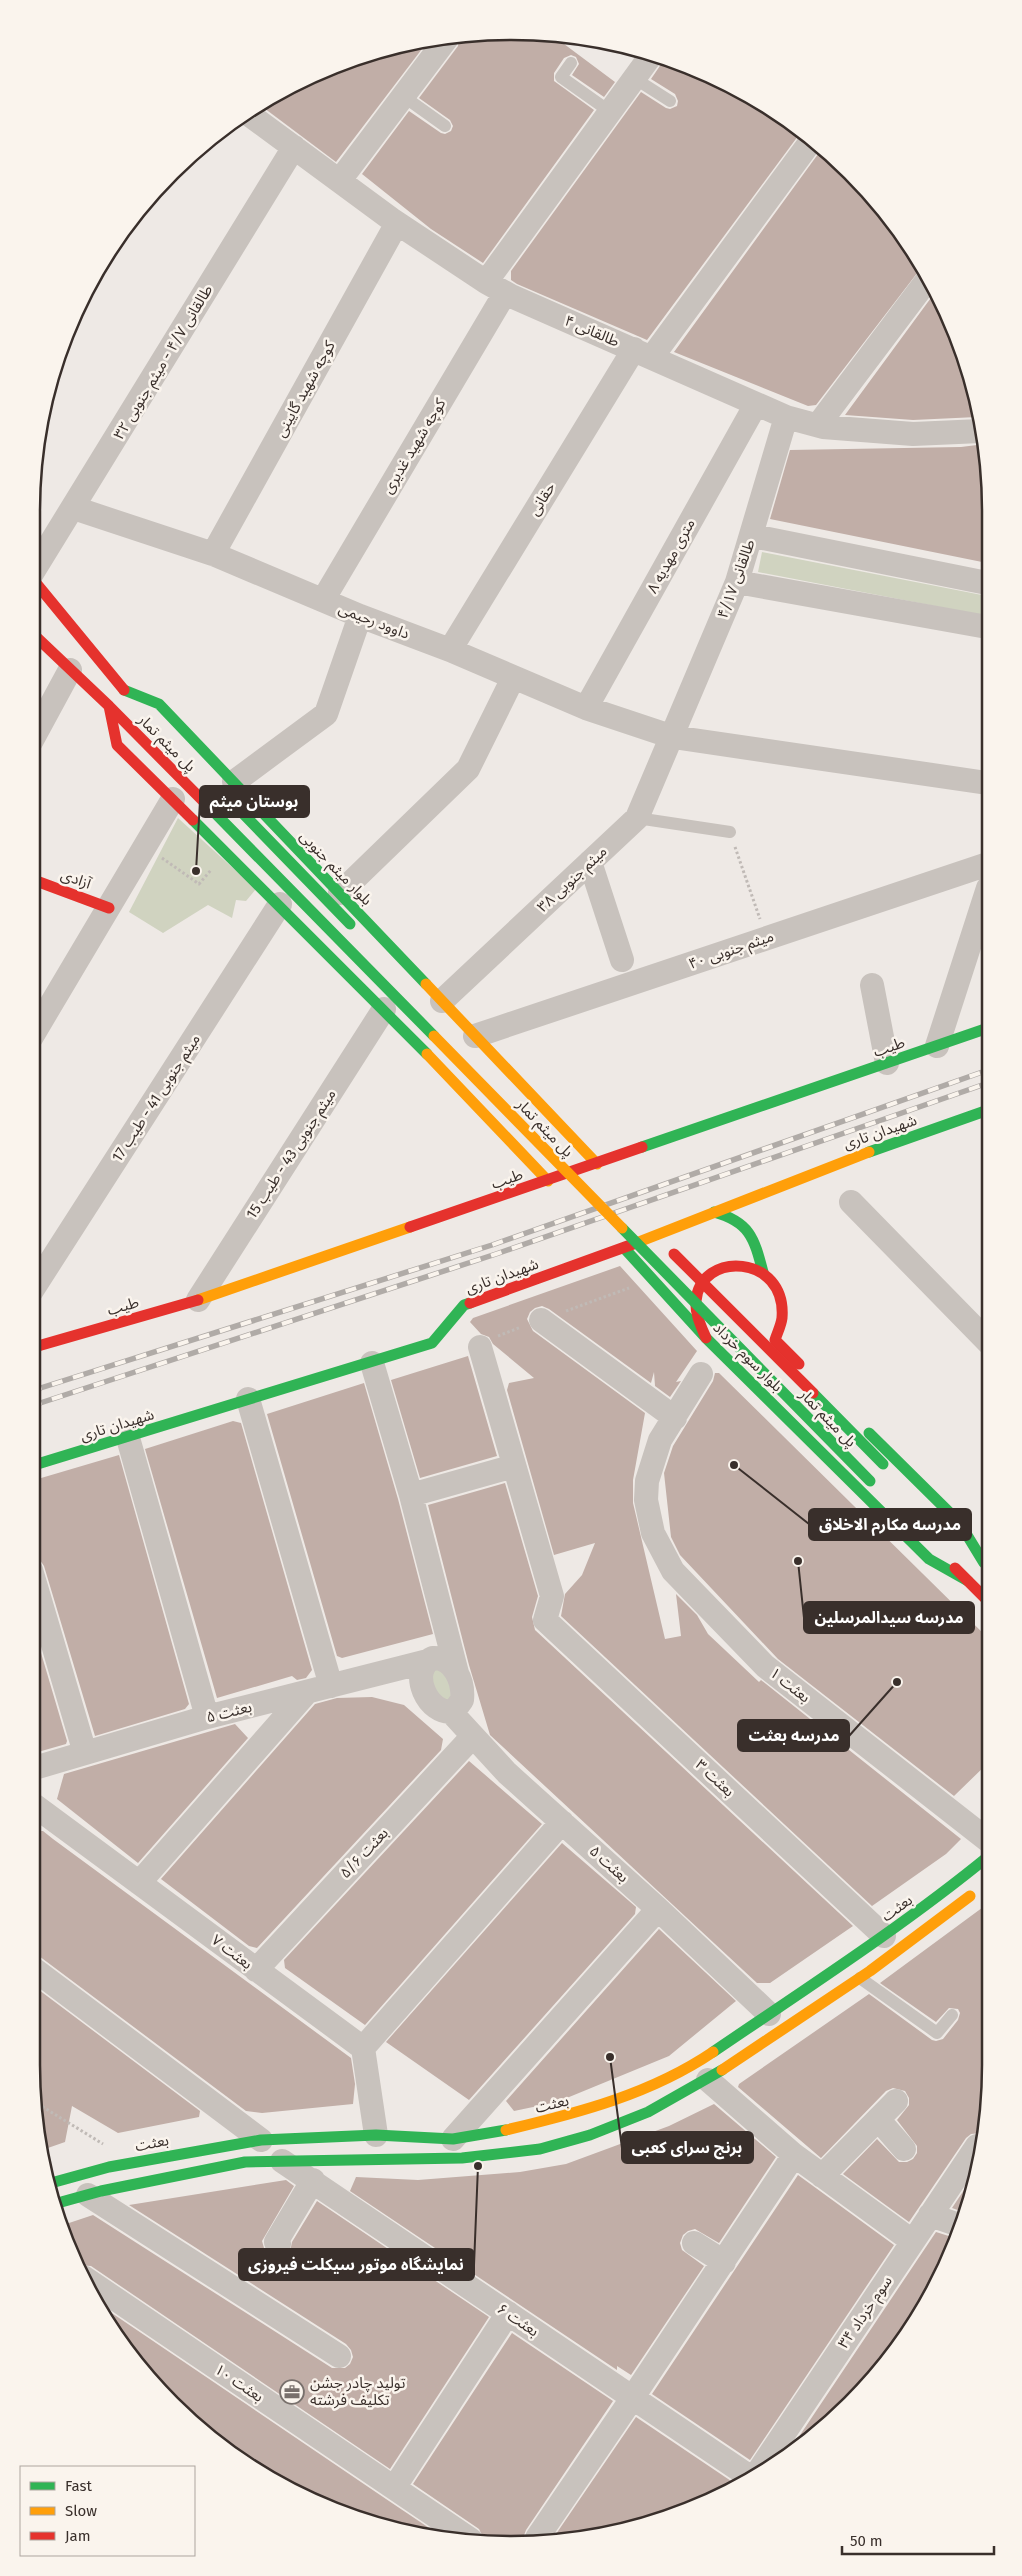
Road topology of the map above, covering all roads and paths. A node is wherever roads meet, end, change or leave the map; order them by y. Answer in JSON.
{"nodes":[{"id":1,"x":441,"y":45,"type":"edge"},
{"id":2,"x":647,"y":60,"type":"edge"},
{"id":3,"x":571,"y":63,"type":"dead end"},
{"id":4,"x":634,"y":78,"type":"junction"},
{"id":5,"x":403,"y":96,"type":"junction"},
{"id":6,"x":670,"y":101,"type":"dead end"},
{"id":7,"x":609,"y":111,"type":"junction"},
{"id":8,"x":252,"y":117,"type":"edge"},
{"id":9,"x":445,"y":126,"type":"dead end"},
{"id":10,"x":808,"y":146,"type":"edge"},
{"id":11,"x":294,"y":147,"type":"junction"},
{"id":12,"x":340,"y":180,"type":"junction"},
{"id":13,"x":397,"y":223,"type":"junction"},
{"id":14,"x":924,"y":285,"type":"edge"},
{"id":15,"x":495,"y":287,"type":"junction"},
{"id":16,"x":643,"y":353,"type":"junction"},
{"id":17,"x":756,"y":404,"type":"junction"},
{"id":18,"x":786,"y":418,"type":"junction"},
{"id":19,"x":818,"y":425,"type":"junction"},
{"id":20,"x":975,"y":431,"type":"edge"},
{"id":21,"x":74,"y":508,"type":"junction"},
{"id":22,"x":753,"y":536,"type":"junction"},
{"id":23,"x":213,"y":554,"type":"junction"},
{"id":24,"x":40,"y":562,"type":"edge"},
{"id":25,"x":737,"y":582,"type":"junction"},
{"id":26,"x":982,"y":582,"type":"edge"},
{"id":27,"x":40,"y":587,"type":"edge"},
{"id":28,"x":323,"y":600,"type":"junction"},
{"id":29,"x":360,"y":616,"type":"junction"},
{"id":30,"x":982,"y":626,"type":"edge"},
{"id":31,"x":40,"y":641,"type":"edge"},
{"id":32,"x":450,"y":650,"type":"junction"},
{"id":33,"x":70,"y":670,"type":"junction"},
{"id":34,"x":513,"y":678,"type":"junction"},
{"id":35,"x":125,"y":691,"type":"junction"},
{"id":36,"x":109,"y":706,"type":"junction"},
{"id":37,"x":586,"y":708,"type":"junction"},
{"id":38,"x":145,"y":712,"type":"dead end"},
{"id":39,"x":40,"y":725,"type":"edge"},
{"id":40,"x":673,"y":737,"type":"junction"},
{"id":41,"x":982,"y":783,"type":"edge"},
{"id":42,"x":226,"y":789,"type":"junction"},
{"id":43,"x":173,"y":798,"type":"junction"},
{"id":44,"x":636,"y":818,"type":"junction"},
{"id":45,"x":730,"y":832,"type":"joint"},
{"id":46,"x":145,"y":846,"type":"junction"},
{"id":47,"x":228,"y":852,"type":"junction"},
{"id":48,"x":590,"y":862,"type":"junction"},
{"id":49,"x":982,"y":866,"type":"edge"},
{"id":50,"x":40,"y":882,"type":"edge"},
{"id":51,"x":340,"y":893,"type":"junction"},
{"id":52,"x":280,"y":904,"type":"junction"},
{"id":53,"x":982,"y":907,"type":"edge"},
{"id":54,"x":109,"y":908,"type":"junction"},
{"id":55,"x":357,"y":931,"type":"dead end"},
{"id":56,"x":767,"y":938,"type":"junction"},
{"id":57,"x":622,"y":960,"type":"dead end"},
{"id":58,"x":872,"y":985,"type":"dead end"},
{"id":59,"x":442,"y":1001,"type":"junction"},
{"id":60,"x":384,"y":1008,"type":"junction"},
{"id":61,"x":40,"y":1023,"type":"edge"},
{"id":62,"x":982,"y":1030,"type":"edge"},
{"id":63,"x":475,"y":1036,"type":"junction"},
{"id":64,"x":937,"y":1046,"type":"junction"},
{"id":65,"x":887,"y":1064,"type":"junction"},
{"id":66,"x":539,"y":1102,"type":"junction"},
{"id":67,"x":529,"y":1110,"type":"dead end"},
{"id":68,"x":982,"y":1112,"type":"edge"},
{"id":69,"x":504,"y":1133,"type":"junction"},
{"id":70,"x":597,"y":1164,"type":"junction"},
{"id":71,"x":598,"y":1179,"type":"dead end"},
{"id":72,"x":548,"y":1181,"type":"junction"},
{"id":73,"x":778,"y":1186,"type":"junction"},
{"id":74,"x":851,"y":1202,"type":"dead end"},
{"id":75,"x":766,"y":1204,"type":"dead end"},
{"id":76,"x":714,"y":1212,"type":"junction"},
{"id":77,"x":757,"y":1225,"type":"dead end"},
{"id":78,"x":647,"y":1228,"type":"dead end"},
{"id":79,"x":755,"y":1240,"type":"junction"},
{"id":80,"x":624,"y":1248,"type":"junction"},
{"id":81,"x":763,"y":1272,"type":"junction"},
{"id":82,"x":40,"y":1278,"type":"edge"},
{"id":83,"x":198,"y":1300,"type":"junction"},
{"id":84,"x":541,"y":1320,"type":"dead end"},
{"id":85,"x":982,"y":1336,"type":"edge"},
{"id":86,"x":706,"y":1338,"type":"junction"},
{"id":87,"x":40,"y":1345,"type":"edge"},
{"id":88,"x":480,"y":1347,"type":"dead end"},
{"id":89,"x":372,"y":1362,"type":"junction"},
{"id":90,"x":701,"y":1374,"type":"dead end"},
{"id":91,"x":248,"y":1399,"type":"junction"},
{"id":92,"x":674,"y":1418,"type":"junction"},
{"id":93,"x":128,"y":1438,"type":"junction"},
{"id":94,"x":40,"y":1463,"type":"edge"},
{"id":95,"x":514,"y":1466,"type":"junction"},
{"id":96,"x":873,"y":1484,"type":"dead end"},
{"id":97,"x":411,"y":1495,"type":"junction"},
{"id":98,"x":932,"y":1513,"type":"dead end"},
{"id":99,"x":946,"y":1527,"type":"dead end"},
{"id":100,"x":938,"y":1551,"type":"dead end"},
{"id":101,"x":982,"y":1559,"type":"edge"},
{"id":102,"x":982,"y":1562,"type":"edge"},
{"id":103,"x":968,"y":1581,"type":"junction"},
{"id":104,"x":982,"y":1595,"type":"edge"},
{"id":105,"x":40,"y":1598,"type":"edge"},
{"id":106,"x":428,"y":1661,"type":"junction"},
{"id":107,"x":457,"y":1673,"type":"junction"},
{"id":108,"x":331,"y":1686,"type":"junction"},
{"id":109,"x":307,"y":1692,"type":"junction"},
{"id":110,"x":451,"y":1712,"type":"junction"},
{"id":111,"x":207,"y":1717,"type":"junction"},
{"id":112,"x":473,"y":1736,"type":"junction"},
{"id":113,"x":85,"y":1753,"type":"junction"},
{"id":114,"x":40,"y":1766,"type":"edge"},
{"id":115,"x":40,"y":1810,"type":"edge"},
{"id":116,"x":562,"y":1822,"type":"junction"},
{"id":117,"x":982,"y":1836,"type":"edge"},
{"id":118,"x":982,"y":1862,"type":"edge"},
{"id":119,"x":139,"y":1883,"type":"junction"},
{"id":120,"x":977,"y":1890,"type":"dead end"},
{"id":121,"x":658,"y":1909,"type":"junction"},
{"id":122,"x":884,"y":1936,"type":"junction"},
{"id":123,"x":256,"y":1970,"type":"junction"},
{"id":124,"x":40,"y":1974,"type":"edge"},
{"id":125,"x":860,"y":1978,"type":"junction"},
{"id":126,"x":769,"y":2014,"type":"junction"},
{"id":127,"x":952,"y":2015,"type":"dead end"},
{"id":128,"x":363,"y":2048,"type":"junction"},
{"id":129,"x":708,"y":2080,"type":"junction"},
{"id":130,"x":896,"y":2101,"type":"dead end"},
{"id":131,"x":42,"y":2106,"type":"edge"},
{"id":132,"x":878,"y":2119,"type":"junction"},
{"id":133,"x":376,"y":2135,"type":"junction"},
{"id":134,"x":454,"y":2139,"type":"junction"},
{"id":135,"x":261,"y":2140,"type":"junction"},
{"id":136,"x":904,"y":2149,"type":"dead end"},
{"id":137,"x":974,"y":2150,"type":"edge"},
{"id":138,"x":794,"y":2155,"type":"junction"},
{"id":139,"x":282,"y":2161,"type":"junction"},
{"id":140,"x":134,"y":2162,"type":"junction"},
{"id":141,"x":822,"y":2176,"type":"junction"},
{"id":142,"x":313,"y":2180,"type":"junction"},
{"id":143,"x":55,"y":2182,"type":"edge"},
{"id":144,"x":88,"y":2194,"type":"junction"},
{"id":145,"x":61,"y":2202,"type":"edge"},
{"id":146,"x":930,"y":2215,"type":"junction"},
{"id":147,"x":954,"y":2223,"type":"edge"},
{"id":148,"x":912,"y":2241,"type":"junction"},
{"id":149,"x":279,"y":2244,"type":"dead end"},
{"id":150,"x":694,"y":2244,"type":"dead end"},
{"id":151,"x":724,"y":2262,"type":"junction"},
{"id":152,"x":95,"y":2285,"type":"edge"},
{"id":153,"x":508,"y":2314,"type":"junction"},
{"id":154,"x":339,"y":2356,"type":"dead end"},
{"id":155,"x":633,"y":2397,"type":"junction"},
{"id":156,"x":765,"y":2462,"type":"edge"},
{"id":157,"x":746,"y":2473,"type":"edge"},
{"id":158,"x":394,"y":2488,"type":"junction"},
{"id":159,"x":461,"y":2533,"type":"edge"},
{"id":160,"x":539,"y":2535,"type":"edge"}],
"edges":[{"from":1,"to":5,"type":"street"},
{"from":2,"to":4,"type":"street","name":"کوچه شهید غدیری"},
{"from":3,"to":7,"type":"lane"},
{"from":4,"to":6,"type":"lane"},
{"from":4,"to":7,"type":"street","name":"کوچه شهید غدیری"},
{"from":5,"to":9,"type":"lane"},
{"from":5,"to":12,"type":"street"},
{"from":7,"to":15,"type":"street","name":"کوچه شهید غدیری"},
{"from":8,"to":11,"type":"street","name":"طالقانی ۴"},
{"from":10,"to":16,"type":"street","name":"حقانی"},
{"from":11,"to":12,"type":"street","name":"طالقانی ۴"},
{"from":11,"to":21,"type":"street","name":"طالقانی ۴/۷ - میثم جنوبی ۳۲"},
{"from":12,"to":13,"type":"street","name":"طالقانی ۴"},
{"from":13,"to":15,"type":"street","name":"طالقانی ۴"},
{"from":13,"to":23,"type":"street","name":"کوچه شهید گایینی"},
{"from":14,"to":19,"type":"street"},
{"from":15,"to":16,"type":"street","name":"طالقانی ۴"},
{"from":15,"to":28,"type":"street","name":"کوچه شهید غدیری"},
{"from":16,"to":17,"type":"street","name":"طالقانی ۴"},
{"from":16,"to":32,"type":"street","name":"حقانی"},
{"from":17,"to":18,"type":"street","name":"طالقانی ۴"},
{"from":17,"to":37,"type":"street","name":"۸ متری مهدیه"},
{"from":18,"to":19,"type":"street","name":"طالقانی ۴"},
{"from":18,"to":22,"type":"street","name":"طالقانی ۴/۱۷"},
{"from":19,"to":20,"type":"street","name":"طالقانی ۴"},
{"from":21,"to":23,"type":"street","name":"داوود رحیمی"},
{"from":21,"to":24,"type":"street","name":"طالقانی ۴/۷ - میثم جنوبی ۳۲"},
{"from":22,"to":25,"type":"street","name":"طالقانی ۴/۱۷"},
{"from":22,"to":26,"type":"street"},
{"from":23,"to":28,"type":"street","name":"داوود رحیمی"},
{"from":25,"to":30,"type":"street"},
{"from":25,"to":40,"type":"street","name":"طالقانی ۴/۱۷"},
{"from":27,"to":35,"type":"main road","name":"بلوار میثم جنوبی"},
{"from":28,"to":29,"type":"street","name":"داوود رحیمی"},
{"from":29,"to":32,"type":"street","name":"داوود رحیمی"},
{"from":29,"to":42,"type":"street"},
{"from":31,"to":33,"type":"main road"},
{"from":32,"to":34,"type":"street","name":"داوود رحیمی"},
{"from":33,"to":36,"type":"main road"},
{"from":33,"to":39,"type":"street"},
{"from":34,"to":37,"type":"street","name":"داوود رحیمی"},
{"from":34,"to":51,"type":"street"},
{"from":35,"to":38,"type":"main road","name":"پل میثم تمار"},
{"from":35,"to":42,"type":"main road","name":"بلوار میثم جنوبی"},
{"from":36,"to":43,"type":"main road"},
{"from":36,"to":96,"type":"main road","name":"پل میثم تمار","bridge":true},
{"from":37,"to":40,"type":"street","name":"داوود رحیمی"},
{"from":40,"to":41,"type":"street","name":"داوود رحیمی"},
{"from":40,"to":44,"type":"street","name":"میثم جنوبی ۳۸"},
{"from":42,"to":51,"type":"main road","name":"بلوار میثم جنوبی"},
{"from":42,"to":55,"type":"main road","bridge":true},
{"from":43,"to":46,"type":"street"},
{"from":43,"to":47,"type":"main road"},
{"from":44,"to":45,"type":"lane"},
{"from":44,"to":48,"type":"street","name":"میثم جنوبی ۳۸"},
{"from":45,"to":56,"type":"path"},
{"from":46,"to":47,"type":"path"},
{"from":46,"to":54,"type":"street"},
{"from":47,"to":52,"type":"main road"},
{"from":48,"to":57,"type":"street"},
{"from":48,"to":59,"type":"street","name":"میثم جنوبی ۳۸"},
{"from":49,"to":56,"type":"street","name":"میثم جنوبی ۴۰"},
{"from":50,"to":54,"type":"main road","name":"آزادی"},
{"from":51,"to":59,"type":"main road","name":"بلوار میثم جنوبی"},
{"from":52,"to":60,"type":"main road"},
{"from":52,"to":82,"type":"street","name":"میثم جنوبی 41 - طیب 17"},
{"from":53,"to":64,"type":"street"},
{"from":54,"to":61,"type":"street"},
{"from":56,"to":63,"type":"street","name":"میثم جنوبی ۴۰"},
{"from":58,"to":65,"type":"street"},
{"from":59,"to":63,"type":"main road","name":"بلوار میثم جنوبی"},
{"from":60,"to":69,"type":"main road"},
{"from":60,"to":83,"type":"street","name":"میثم جنوبی 43 - طیب 15"},
{"from":62,"to":64,"type":"main road","name":"طیب"},
{"from":63,"to":66,"type":"main road","name":"بلوار میثم جنوبی"},
{"from":64,"to":65,"type":"main road","name":"طیب"},
{"from":65,"to":70,"type":"main road","name":"طیب"},
{"from":66,"to":69,"type":"main road"},
{"from":66,"to":70,"type":"main road","name":"بلوار میثم جنوبی"},
{"from":67,"to":71,"type":"main road","name":"پل میثم تمار"},
{"from":68,"to":73,"type":"main road","name":"شهیدان تاری"},
{"from":69,"to":72,"type":"main road"},
{"from":70,"to":72,"type":"main road","name":"طیب"},
{"from":72,"to":83,"type":"main road","name":"طیب"},
{"from":73,"to":75,"type":"main road"},
{"from":73,"to":76,"type":"main road","name":"شهیدان تاری"},
{"from":74,"to":85,"type":"street"},
{"from":76,"to":79,"type":"main road"},
{"from":76,"to":80,"type":"main road","name":"شهیدان تاری"},
{"from":77,"to":79,"type":"main road"},
{"from":78,"to":98,"type":"main road","name":"پل میثم تمار","bridge":true},
{"from":79,"to":81,"type":"main road"},
{"from":80,"to":86,"type":"main road","name":"بلوار سوم خرداد"},
{"from":80,"to":89,"type":"main road","name":"شهیدان تاری"},
{"from":81,"to":86,"type":"main road"},
{"from":81,"to":101,"type":"main road","name":"بلوار سوم خرداد"},
{"from":83,"to":87,"type":"main road","name":"طیب"},
{"from":84,"to":92,"type":"street"},
{"from":86,"to":103,"type":"main road","name":"بلوار سوم خرداد"},
{"from":88,"to":95,"type":"street"},
{"from":89,"to":91,"type":"main road","name":"شهیدان تاری"},
{"from":89,"to":97,"type":"street"},
{"from":90,"to":92,"type":"street","name":"بعثت ۱"},
{"from":91,"to":93,"type":"main road","name":"شهیدان تاری"},
{"from":91,"to":108,"type":"street"},
{"from":92,"to":117,"type":"street","name":"بعثت ۱"},
{"from":93,"to":94,"type":"main road","name":"شهیدان تاری"},
{"from":93,"to":111,"type":"street"},
{"from":95,"to":97,"type":"street"},
{"from":95,"to":122,"type":"street","name":"بعثت ۳"},
{"from":97,"to":107,"type":"street"},
{"from":99,"to":102,"type":"main road"},
{"from":100,"to":103,"type":"main road","name":"بلوار سوم خرداد"},
{"from":103,"to":104,"type":"main road","name":"بلوار سوم خرداد"},
{"from":105,"to":113,"type":"street"},
{"from":106,"to":107,"type":"street"},
{"from":106,"to":108,"type":"street","name":"بعثت ۵"},
{"from":106,"to":110,"type":"street"},
{"from":107,"to":110,"type":"street"},
{"from":108,"to":109,"type":"street","name":"بعثت ۵"},
{"from":109,"to":111,"type":"street","name":"بعثت ۵"},
{"from":109,"to":119,"type":"street"},
{"from":110,"to":112,"type":"street","name":"بعثت ۵"},
{"from":111,"to":113,"type":"street","name":"بعثت ۵"},
{"from":112,"to":116,"type":"street","name":"بعثت ۵"},
{"from":112,"to":123,"type":"street","name":"بعثت ۵/۶"},
{"from":113,"to":114,"type":"street","name":"بعثت ۵"},
{"from":115,"to":119,"type":"street","name":"بعثت ۷"},
{"from":116,"to":121,"type":"street","name":"بعثت ۵"},
{"from":116,"to":128,"type":"street"},
{"from":118,"to":122,"type":"main road","name":"بعثت"},
{"from":119,"to":123,"type":"street","name":"بعثت ۷"},
{"from":120,"to":125,"type":"main road"},
{"from":121,"to":126,"type":"street","name":"بعثت ۵"},
{"from":121,"to":134,"type":"street"},
{"from":122,"to":126,"type":"main road","name":"بعثت"},
{"from":123,"to":128,"type":"street","name":"بعثت ۷"},
{"from":124,"to":135,"type":"street"},
{"from":125,"to":127,"type":"lane"},
{"from":125,"to":129,"type":"main road"},
{"from":126,"to":134,"type":"main road","name":"بعثت"},
{"from":128,"to":133,"type":"street"},
{"from":129,"to":138,"type":"street"},
{"from":129,"to":139,"type":"main road"},
{"from":130,"to":132,"type":"street"},
{"from":131,"to":140,"type":"path"},
{"from":132,"to":136,"type":"street"},
{"from":132,"to":141,"type":"street"},
{"from":133,"to":134,"type":"main road","name":"بعثت"},
{"from":133,"to":135,"type":"main road","name":"بعثت"},
{"from":135,"to":140,"type":"main road","name":"بعثت"},
{"from":137,"to":146,"type":"street","name":"سوم خرداد ۳۴"},
{"from":138,"to":141,"type":"street"},
{"from":138,"to":151,"type":"street"},
{"from":139,"to":142,"type":"street","name":"بعثت ۶"},
{"from":139,"to":144,"type":"main road"},
{"from":140,"to":143,"type":"main road","name":"بعثت"},
{"from":141,"to":148,"type":"street"},
{"from":142,"to":149,"type":"street"},
{"from":142,"to":153,"type":"street","name":"بعثت ۶"},
{"from":144,"to":145,"type":"main road"},
{"from":144,"to":154,"type":"street"},
{"from":146,"to":147,"type":"street"},
{"from":146,"to":148,"type":"street","name":"سوم خرداد ۳۴"},
{"from":148,"to":156,"type":"street","name":"سوم خرداد ۳۴"},
{"from":150,"to":151,"type":"street"},
{"from":151,"to":155,"type":"street"},
{"from":152,"to":158,"type":"street","name":"بعثت ۱۰"},
{"from":153,"to":155,"type":"street","name":"بعثت ۶"},
{"from":153,"to":158,"type":"street"},
{"from":155,"to":157,"type":"street","name":"بعثت ۶"},
{"from":155,"to":160,"type":"street"},
{"from":158,"to":159,"type":"street","name":"بعثت ۱۰"}]}
